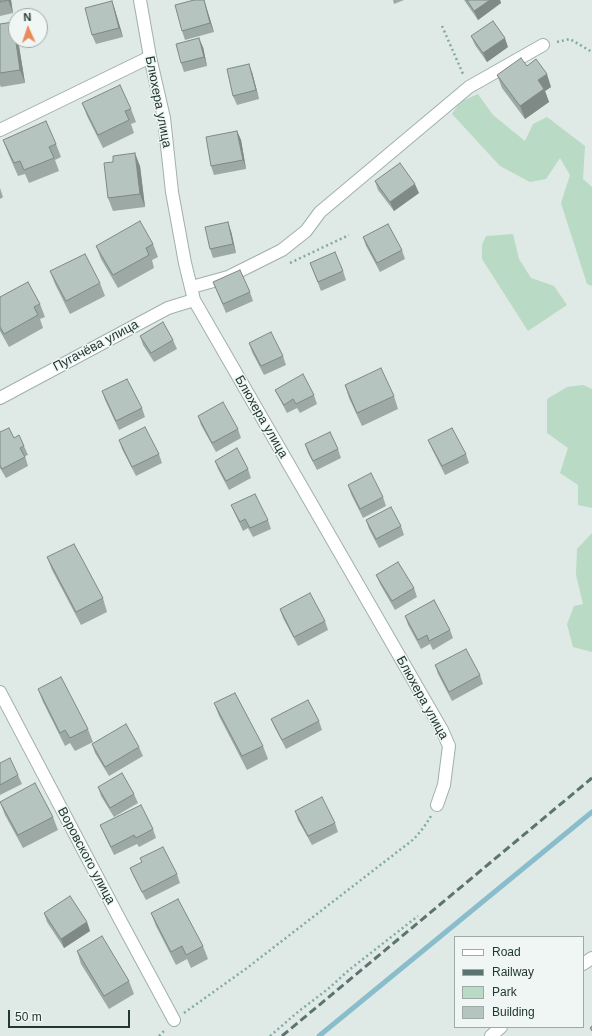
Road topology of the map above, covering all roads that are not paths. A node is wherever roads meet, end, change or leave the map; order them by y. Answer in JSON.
{"nodes":[{"id":1,"x":140,"y":0,"type":"edge"},
{"id":2,"x":544,"y":45,"type":"road end"},
{"id":3,"x":150,"y":57,"type":"junction"},
{"id":4,"x":0,"y":130,"type":"edge"},
{"id":5,"x":192,"y":287,"type":"junction"},
{"id":6,"x":194,"y":300,"type":"junction"},
{"id":7,"x":0,"y":398,"type":"edge"},
{"id":8,"x":0,"y":692,"type":"edge"},
{"id":9,"x":437,"y":805,"type":"road end"},
{"id":10,"x":174,"y":1020,"type":"road end"},
{"id":11,"x":500,"y":1028,"type":"edge"},
{"id":12,"x":491,"y":1036,"type":"edge"}],
"edges":[{"from":1,"to":3,"type":"street","name":"Блюхера улица"},
{"from":2,"to":5,"type":"street"},
{"from":3,"to":4,"type":"street"},
{"from":3,"to":5,"type":"street","name":"Блюхера улица"},
{"from":5,"to":6,"type":"street","name":"Блюхера улица"},
{"from":6,"to":7,"type":"street","name":"Пугачёва улица"},
{"from":6,"to":9,"type":"street","name":"Блюхера улица"},
{"from":8,"to":10,"type":"street","name":"Воровского улица"},
{"from":11,"to":12,"type":"street"}]}
